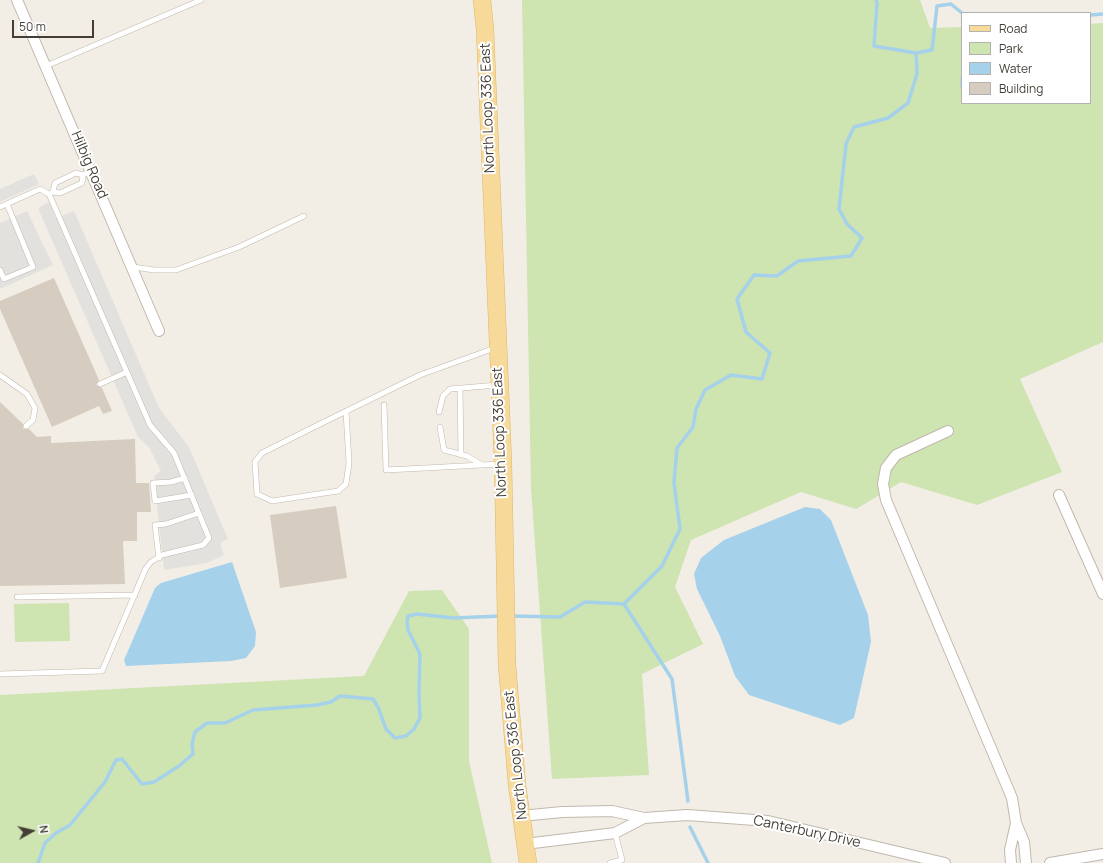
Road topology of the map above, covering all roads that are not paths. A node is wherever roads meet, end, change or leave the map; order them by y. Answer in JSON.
{"nodes":[{"id":1,"x":17,"y":0,"type":"edge"},
{"id":2,"x":201,"y":0,"type":"edge"},
{"id":3,"x":482,"y":0,"type":"edge"},
{"id":4,"x":46,"y":66,"type":"junction"},
{"id":5,"x":87,"y":173,"type":"junction"},
{"id":6,"x":51,"y":193,"type":"junction"},
{"id":7,"x":7,"y":204,"type":"junction"},
{"id":8,"x":0,"y":207,"type":"edge"},
{"id":9,"x":304,"y":216,"type":"dead end"},
{"id":10,"x":133,"y":267,"type":"junction"},
{"id":11,"x":0,"y":270,"type":"edge"},
{"id":12,"x":159,"y":331,"type":"dead end"},
{"id":13,"x":497,"y":347,"type":"junction"},
{"id":14,"x":127,"y":372,"type":"junction"},
{"id":15,"x":0,"y":375,"type":"edge"},
{"id":16,"x":100,"y":384,"type":"dead end"},
{"id":17,"x":499,"y":385,"type":"junction"},
{"id":18,"x":460,"y":388,"type":"junction"},
{"id":19,"x":384,"y":405,"type":"dead end"},
{"id":20,"x":346,"y":411,"type":"junction"},
{"id":21,"x":439,"y":412,"type":"dead end"},
{"id":22,"x":26,"y":426,"type":"dead end"},
{"id":23,"x":440,"y":427,"type":"dead end"},
{"id":24,"x":948,"y":431,"type":"dead end"},
{"id":25,"x":461,"y":455,"type":"junction"},
{"id":26,"x":502,"y":464,"type":"junction"},
{"id":27,"x":482,"y":465,"type":"junction"},
{"id":28,"x":185,"y":478,"type":"junction"},
{"id":29,"x":192,"y":494,"type":"junction"},
{"id":30,"x":1059,"y":495,"type":"dead end"},
{"id":31,"x":199,"y":513,"type":"junction"},
{"id":32,"x":159,"y":558,"type":"junction"},
{"id":33,"x":1103,"y":594,"type":"edge"},
{"id":34,"x":135,"y":595,"type":"junction"},
{"id":35,"x":17,"y":597,"type":"dead end"},
{"id":36,"x":0,"y":674,"type":"edge"},
{"id":37,"x":521,"y":816,"type":"junction"},
{"id":38,"x":644,"y":818,"type":"junction"},
{"id":39,"x":1016,"y":823,"type":"junction"},
{"id":40,"x":615,"y":833,"type":"junction"},
{"id":41,"x":525,"y":844,"type":"junction"},
{"id":42,"x":1103,"y":854,"type":"edge"},
{"id":43,"x":909,"y":859,"type":"edge"},
{"id":44,"x":528,"y":863,"type":"edge"},
{"id":45,"x":610,"y":863,"type":"edge"},
{"id":46,"x":945,"y":863,"type":"edge"},
{"id":47,"x":1011,"y":863,"type":"edge"},
{"id":48,"x":1026,"y":863,"type":"edge"},
{"id":49,"x":1050,"y":863,"type":"edge"}],
"edges":[{"from":1,"to":4,"type":"street","name":"Hilbig Road"},
{"from":2,"to":4,"type":"lane"},
{"from":3,"to":13,"type":"main road","name":"North Loop 336 East"},
{"from":4,"to":5,"type":"street","name":"Hilbig Road"},
{"from":5,"to":6,"type":"lane"},
{"from":5,"to":6,"type":"lane"},
{"from":5,"to":10,"type":"street","name":"Hilbig Road"},
{"from":6,"to":7,"type":"lane"},
{"from":6,"to":14,"type":"lane"},
{"from":7,"to":8,"type":"lane"},
{"from":7,"to":11,"type":"lane"},
{"from":9,"to":10,"type":"lane"},
{"from":10,"to":12,"type":"street","name":"Hilbig Road"},
{"from":13,"to":17,"type":"main road","name":"North Loop 336 East"},
{"from":13,"to":20,"type":"lane"},
{"from":14,"to":16,"type":"lane"},
{"from":14,"to":28,"type":"lane"},
{"from":15,"to":22,"type":"lane"},
{"from":17,"to":18,"type":"lane"},
{"from":17,"to":26,"type":"main road","name":"North Loop 336 East"},
{"from":18,"to":21,"type":"lane"},
{"from":18,"to":25,"type":"lane"},
{"from":19,"to":27,"type":"lane"},
{"from":20,"to":20,"type":"lane"},
{"from":23,"to":25,"type":"lane"},
{"from":24,"to":39,"type":"street"},
{"from":25,"to":27,"type":"lane"},
{"from":26,"to":27,"type":"lane"},
{"from":26,"to":37,"type":"main road","name":"North Loop 336 East"},
{"from":28,"to":29,"type":"lane"},
{"from":28,"to":29,"type":"lane"},
{"from":29,"to":31,"type":"lane"},
{"from":30,"to":33,"type":"street"},
{"from":31,"to":32,"type":"lane"},
{"from":31,"to":32,"type":"lane"},
{"from":32,"to":34,"type":"lane"},
{"from":34,"to":35,"type":"lane"},
{"from":34,"to":36,"type":"lane"},
{"from":37,"to":38,"type":"street","name":"Canterbury Drive"},
{"from":37,"to":41,"type":"main road","name":"North Loop 336 East"},
{"from":38,"to":40,"type":"street","name":"Canterbury Drive"},
{"from":38,"to":43,"type":"street","name":"Canterbury Drive"},
{"from":39,"to":47,"type":"street"},
{"from":39,"to":48,"type":"street"},
{"from":40,"to":41,"type":"street","name":"Canterbury Drive"},
{"from":40,"to":45,"type":"lane"},
{"from":41,"to":44,"type":"main road","name":"North Loop 336 East"},
{"from":42,"to":49,"type":"street"},
{"from":43,"to":46,"type":"street","name":"Canterbury Drive"}]}
